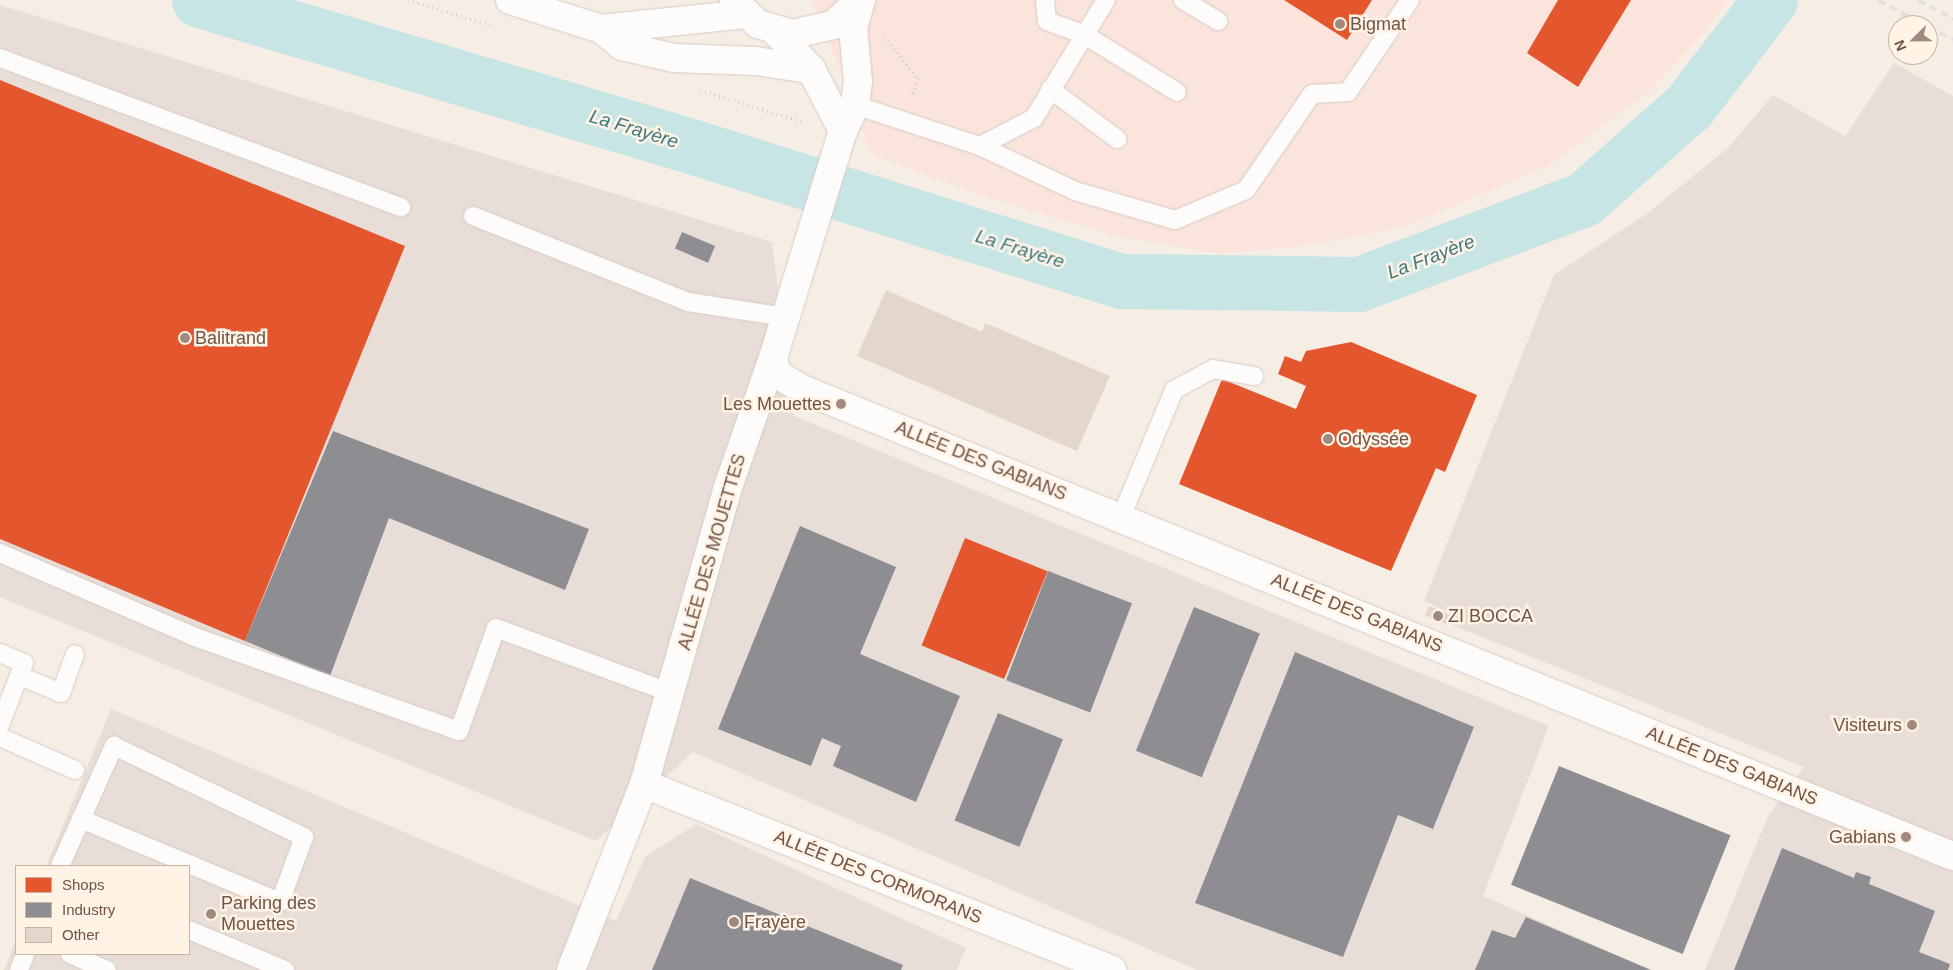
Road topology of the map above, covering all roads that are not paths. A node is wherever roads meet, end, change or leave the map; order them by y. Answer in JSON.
{"nodes":[{"id":1,"x":510,"y":0,"type":"edge"},
{"id":2,"x":861,"y":0,"type":"edge"},
{"id":3,"x":1045,"y":0,"type":"edge"},
{"id":4,"x":1106,"y":0,"type":"edge"},
{"id":5,"x":1183,"y":0,"type":"edge"},
{"id":6,"x":1410,"y":0,"type":"edge"},
{"id":7,"x":739,"y":7,"type":"edge"},
{"id":8,"x":1218,"y":21,"type":"dead end"},
{"id":9,"x":602,"y":29,"type":"junction"},
{"id":10,"x":774,"y":30,"type":"junction"},
{"id":11,"x":1085,"y":35,"type":"junction"},
{"id":12,"x":0,"y":58,"type":"edge"},
{"id":13,"x":811,"y":69,"type":"junction"},
{"id":14,"x":1050,"y":89,"type":"junction"},
{"id":15,"x":1177,"y":92,"type":"dead end"},
{"id":16,"x":854,"y":105,"type":"junction"},
{"id":17,"x":1117,"y":139,"type":"dead end"},
{"id":18,"x":840,"y":143,"type":"junction"},
{"id":19,"x":980,"y":146,"type":"junction"},
{"id":20,"x":401,"y":207,"type":"dead end"},
{"id":21,"x":473,"y":216,"type":"dead end"},
{"id":22,"x":785,"y":317,"type":"junction"},
{"id":23,"x":773,"y":358,"type":"junction"},
{"id":24,"x":1254,"y":376,"type":"dead end"},
{"id":25,"x":1120,"y":517,"type":"junction"},
{"id":26,"x":0,"y":553,"type":"edge"},
{"id":27,"x":0,"y":653,"type":"edge"},
{"id":28,"x":75,"y":654,"type":"dead end"},
{"id":29,"x":20,"y":676,"type":"junction"},
{"id":30,"x":671,"y":693,"type":"junction"},
{"id":31,"x":0,"y":725,"type":"edge"},
{"id":32,"x":0,"y":737,"type":"edge"},
{"id":33,"x":75,"y":770,"type":"dead end"},
{"id":34,"x":644,"y":784,"type":"junction"},
{"id":35,"x":81,"y":819,"type":"junction"},
{"id":36,"x":1953,"y":856,"type":"edge"},
{"id":37,"x":60,"y":865,"type":"edge"},
{"id":38,"x":190,"y":930,"type":"edge"},
{"id":39,"x":25,"y":955,"type":"edge"},
{"id":40,"x":72,"y":955,"type":"edge"},
{"id":41,"x":19,"y":970,"type":"edge"},
{"id":42,"x":107,"y":970,"type":"edge"},
{"id":43,"x":285,"y":970,"type":"edge"},
{"id":44,"x":570,"y":970,"type":"edge"},
{"id":45,"x":1112,"y":970,"type":"edge"}],
"edges":[{"from":1,"to":9,"type":"street"},
{"from":2,"to":10,"type":"street"},
{"from":2,"to":16,"type":"street","name":"ALLÉE DES MOUETTES"},
{"from":3,"to":11,"type":"lane"},
{"from":4,"to":11,"type":"lane"},
{"from":5,"to":8,"type":"lane"},
{"from":6,"to":19,"type":"lane"},
{"from":7,"to":9,"type":"street"},
{"from":7,"to":10,"type":"street"},
{"from":9,"to":13,"type":"street"},
{"from":10,"to":13,"type":"street"},
{"from":11,"to":14,"type":"lane"},
{"from":11,"to":15,"type":"lane"},
{"from":12,"to":20,"type":"lane"},
{"from":13,"to":18,"type":"street"},
{"from":14,"to":17,"type":"lane"},
{"from":14,"to":19,"type":"lane"},
{"from":16,"to":18,"type":"street","name":"ALLÉE DES MOUETTES"},
{"from":16,"to":19,"type":"lane"},
{"from":18,"to":22,"type":"street","name":"ALLÉE DES MOUETTES"},
{"from":21,"to":22,"type":"lane"},
{"from":22,"to":23,"type":"street","name":"ALLÉE DES MOUETTES"},
{"from":23,"to":25,"type":"street","name":"ALLÉE DES GABIANS"},
{"from":23,"to":30,"type":"street","name":"ALLÉE DES MOUETTES"},
{"from":24,"to":25,"type":"lane"},
{"from":25,"to":36,"type":"street","name":"ALLÉE DES GABIANS"},
{"from":26,"to":30,"type":"lane"},
{"from":27,"to":29,"type":"lane"},
{"from":28,"to":29,"type":"lane"},
{"from":29,"to":31,"type":"lane"},
{"from":30,"to":34,"type":"street","name":"ALLÉE DES MOUETTES"},
{"from":32,"to":33,"type":"lane"},
{"from":34,"to":44,"type":"street","name":"ALLÉE DES MOUETTES"},
{"from":34,"to":45,"type":"street","name":"ALLÉE DES CORMORANS"},
{"from":35,"to":35,"type":"lane"},
{"from":35,"to":37,"type":"lane"},
{"from":38,"to":43,"type":"lane"},
{"from":39,"to":41,"type":"lane"},
{"from":40,"to":42,"type":"lane"}]}
